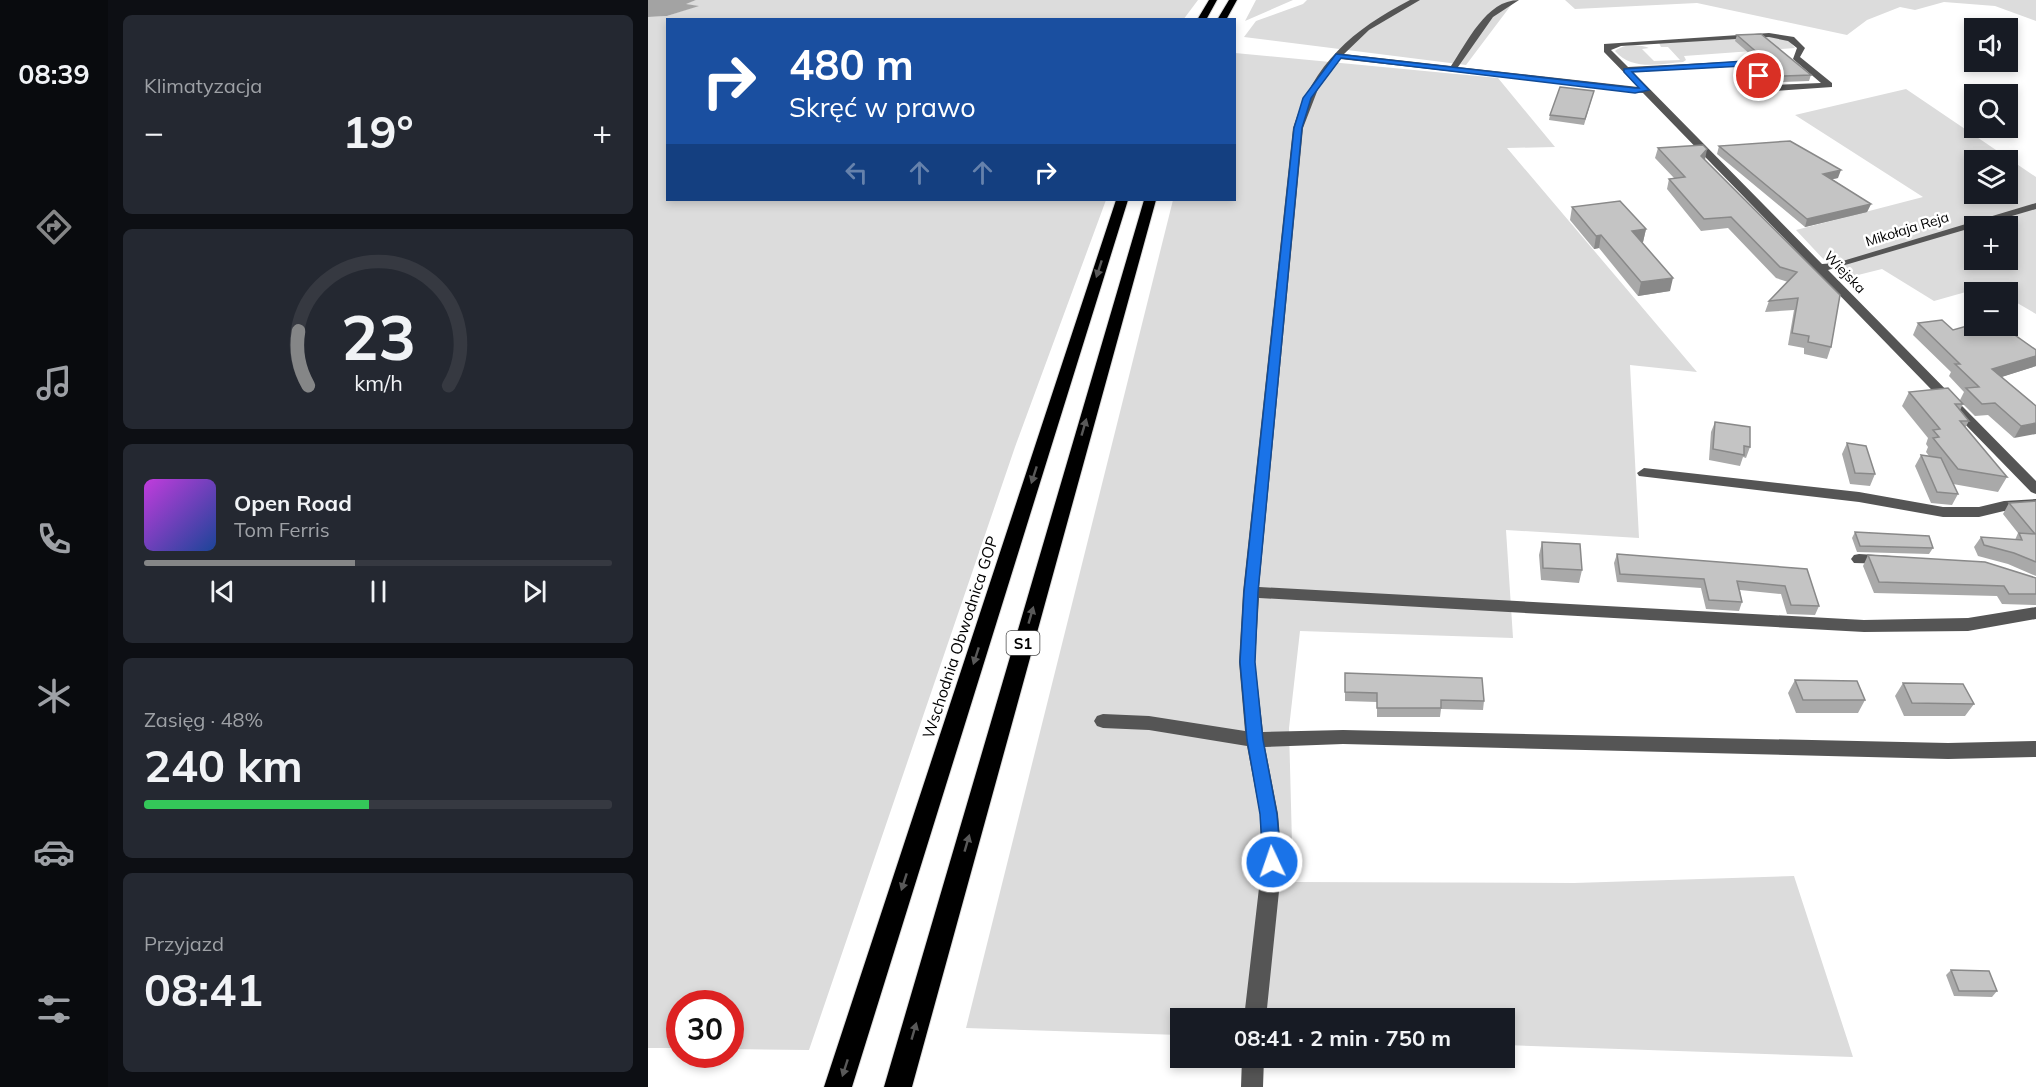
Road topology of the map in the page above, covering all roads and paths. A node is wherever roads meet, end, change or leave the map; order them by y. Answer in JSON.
{"nodes":[{"id":1,"x":1213,"y":0,"type":"edge"},
{"id":2,"x":1233,"y":0,"type":"edge"},
{"id":3,"x":1416,"y":0,"type":"edge"},
{"id":4,"x":1515,"y":0,"type":"edge"},
{"id":5,"x":1202,"y":18,"type":"edge"},
{"id":6,"x":1222,"y":18,"type":"edge"},
{"id":7,"x":1339,"y":56,"type":"junction"},
{"id":8,"x":1453,"y":69,"type":"junction"},
{"id":9,"x":1629,"y":74,"type":"junction"},
{"id":10,"x":1645,"y":90,"type":"junction"},
{"id":11,"x":1150,"y":201,"type":"edge"},
{"id":12,"x":1119,"y":204,"type":"edge"},
{"id":13,"x":2036,"y":206,"type":"edge"},
{"id":14,"x":1821,"y":268,"type":"junction"},
{"id":15,"x":1644,"y":473,"type":"dead end"},
{"id":16,"x":2036,"y":489,"type":"edge"},
{"id":17,"x":2036,"y":504,"type":"edge"},
{"id":18,"x":1859,"y":559,"type":"dead end"},
{"id":19,"x":1903,"y":561,"type":"edge"},
{"id":20,"x":1251,"y":592,"type":"junction"},
{"id":21,"x":2036,"y":613,"type":"edge"},
{"id":22,"x":1103,"y":721,"type":"dead end"},
{"id":23,"x":1255,"y":740,"type":"junction"},
{"id":24,"x":2036,"y":749,"type":"edge"},
{"id":25,"x":1256,"y":1008,"type":"edge"},
{"id":26,"x":1253,"y":1068,"type":"edge"},
{"id":27,"x":838,"y":1087,"type":"edge"},
{"id":28,"x":898,"y":1087,"type":"edge"},
{"id":29,"x":1252,"y":1087,"type":"edge"}],
"edges":[{"from":1,"to":5,"type":"highway"},
{"from":2,"to":6,"type":"highway"},
{"from":3,"to":7,"type":"street"},
{"from":4,"to":8,"type":"street"},
{"from":7,"to":8,"type":"street"},
{"from":7,"to":20,"type":"street"},
{"from":8,"to":10,"type":"street"},
{"from":9,"to":9,"type":"street","name":"Wiejska"},
{"from":9,"to":10,"type":"street","name":"Wiejska"},
{"from":10,"to":14,"type":"street","name":"Wiejska"},
{"from":28,"to":11,"type":"highway","number":"S1","one_way":true},
{"from":12,"to":27,"type":"highway","name":"Wschodnia Obwodnica GOP","number":"S1","one_way":true},
{"from":13,"to":14,"type":"street","name":"Mikołaja Reja"},
{"from":14,"to":16,"type":"street","name":"Wiejska"},
{"from":15,"to":17,"type":"street"},
{"from":18,"to":19,"type":"street"},
{"from":20,"to":21,"type":"street"},
{"from":20,"to":23,"type":"street"},
{"from":22,"to":23,"type":"street"},
{"from":23,"to":24,"type":"street"},
{"from":23,"to":25,"type":"street"},
{"from":26,"to":29,"type":"street"}]}
